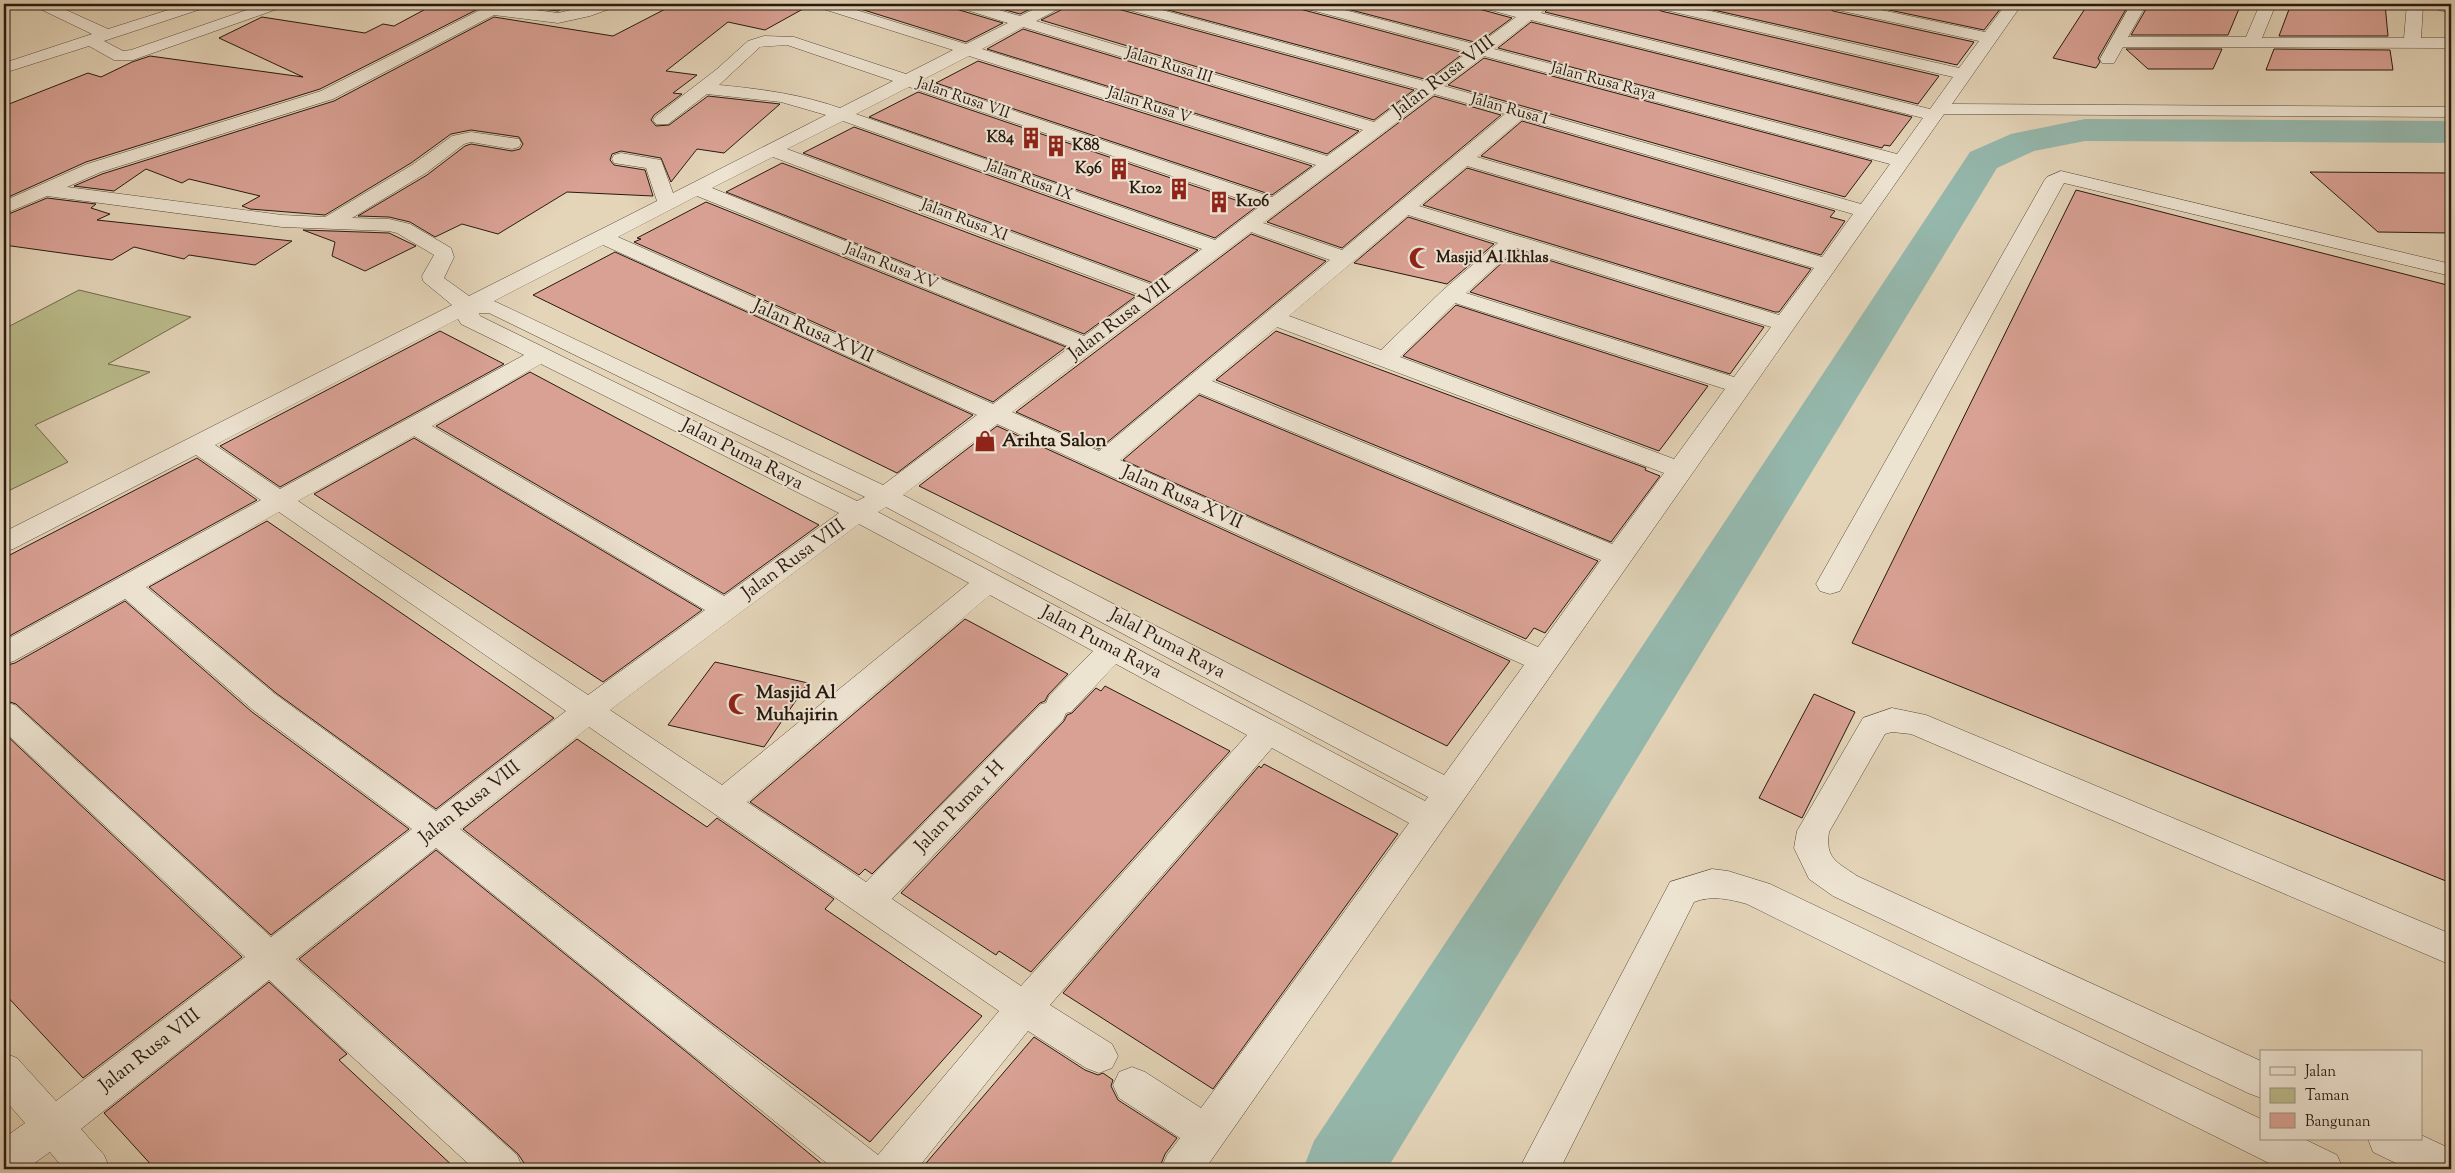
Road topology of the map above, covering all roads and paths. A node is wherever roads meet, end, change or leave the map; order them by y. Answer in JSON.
{"nodes":[{"id":1,"x":74,"y":4,"type":"edge"},
{"id":2,"x":202,"y":4,"type":"edge"},
{"id":3,"x":278,"y":4,"type":"edge"},
{"id":4,"x":610,"y":4,"type":"edge"},
{"id":5,"x":822,"y":4,"type":"edge"},
{"id":6,"x":962,"y":4,"type":"edge"},
{"id":7,"x":1057,"y":4,"type":"edge"},
{"id":8,"x":1123,"y":4,"type":"edge"},
{"id":9,"x":1188,"y":4,"type":"edge"},
{"id":10,"x":1305,"y":4,"type":"edge"},
{"id":11,"x":1484,"y":4,"type":"edge"},
{"id":12,"x":1662,"y":4,"type":"edge"},
{"id":13,"x":1833,"y":4,"type":"edge"},
{"id":14,"x":2014,"y":4,"type":"edge"},
{"id":15,"x":2139,"y":4,"type":"edge"},
{"id":16,"x":2268,"y":4,"type":"edge"},
{"id":17,"x":2415,"y":4,"type":"edge"},
{"id":18,"x":2430,"y":4,"type":"edge"},
{"id":19,"x":48,"y":7,"type":"edge"},
{"id":20,"x":486,"y":7,"type":"edge"},
{"id":21,"x":2451,"y":8,"type":"edge"},
{"id":22,"x":1535,"y":9,"type":"edge"},
{"id":23,"x":1166,"y":16,"type":"junction"},
{"id":24,"x":1022,"y":22,"type":"junction"},
{"id":25,"x":1989,"y":38,"type":"junction"},
{"id":26,"x":2117,"y":42,"type":"junction"},
{"id":27,"x":2252,"y":42,"type":"junction"},
{"id":28,"x":102,"y":43,"type":"junction"},
{"id":29,"x":2412,"y":43,"type":"junction"},
{"id":30,"x":2451,"y":43,"type":"edge"},
{"id":31,"x":968,"y":49,"type":"junction"},
{"id":32,"x":1480,"y":50,"type":"junction"},
{"id":33,"x":2108,"y":59,"type":"dead end"},
{"id":34,"x":4,"y":68,"type":"edge"},
{"id":35,"x":908,"y":80,"type":"junction"},
{"id":36,"x":704,"y":88,"type":"junction"},
{"id":37,"x":1429,"y":88,"type":"junction"},
{"id":38,"x":1947,"y":97,"type":"junction"},
{"id":39,"x":2451,"y":100,"type":"edge"},
{"id":40,"x":2136,"y":110,"type":"junction"},
{"id":41,"x":2451,"y":112,"type":"edge"},
{"id":42,"x":1518,"y":113,"type":"junction"},
{"id":43,"x":842,"y":114,"type":"junction"},
{"id":44,"x":662,"y":120,"type":"dead end"},
{"id":45,"x":1376,"y":128,"type":"junction"},
{"id":46,"x":512,"y":143,"type":"dead end"},
{"id":47,"x":772,"y":150,"type":"junction"},
{"id":48,"x":622,"y":159,"type":"dead end"},
{"id":49,"x":1464,"y":159,"type":"junction"},
{"id":50,"x":1901,"y":161,"type":"junction"},
{"id":51,"x":1329,"y":163,"type":"junction"},
{"id":52,"x":696,"y":189,"type":"junction"},
{"id":53,"x":45,"y":190,"type":"junction"},
{"id":54,"x":667,"y":203,"type":"junction"},
{"id":55,"x":1274,"y":204,"type":"junction"},
{"id":56,"x":4,"y":208,"type":"edge"},
{"id":57,"x":1406,"y":208,"type":"junction"},
{"id":58,"x":1865,"y":211,"type":"junction"},
{"id":59,"x":328,"y":223,"type":"junction"},
{"id":60,"x":1247,"y":224,"type":"junction"},
{"id":61,"x":602,"y":236,"type":"junction"},
{"id":62,"x":1513,"y":240,"type":"junction"},
{"id":63,"x":1216,"y":248,"type":"junction"},
{"id":64,"x":1346,"y":258,"type":"junction"},
{"id":65,"x":1827,"y":265,"type":"junction"},
{"id":66,"x":2451,"y":270,"type":"edge"},
{"id":67,"x":1155,"y":294,"type":"junction"},
{"id":68,"x":1451,"y":295,"type":"junction"},
{"id":69,"x":468,"y":306,"type":"junction"},
{"id":70,"x":1274,"y":318,"type":"junction"},
{"id":71,"x":1784,"y":324,"type":"junction"},
{"id":72,"x":1086,"y":345,"type":"junction"},
{"id":73,"x":542,"y":354,"type":"junction"},
{"id":74,"x":1384,"y":360,"type":"junction"},
{"id":75,"x":1196,"y":383,"type":"junction"},
{"id":76,"x":1740,"y":386,"type":"junction"},
{"id":77,"x":994,"y":413,"type":"junction"},
{"id":78,"x":415,"y":426,"type":"junction"},
{"id":79,"x":197,"y":444,"type":"junction"},
{"id":80,"x":1102,"y":462,"type":"junction"},
{"id":81,"x":1680,"y":470,"type":"junction"},
{"id":82,"x":885,"y":496,"type":"junction"},
{"id":83,"x":280,"y":502,"type":"junction"},
{"id":84,"x":858,"y":512,"type":"junction"},
{"id":85,"x":4,"y":543,"type":"edge"},
{"id":86,"x":1618,"y":557,"type":"junction"},
{"id":87,"x":988,"y":582,"type":"junction"},
{"id":88,"x":1830,"y":584,"type":"dead end"},
{"id":89,"x":128,"y":587,"type":"junction"},
{"id":90,"x":726,"y":610,"type":"junction"},
{"id":91,"x":1113,"y":649,"type":"junction"},
{"id":92,"x":4,"y":654,"type":"edge"},
{"id":93,"x":1543,"y":661,"type":"junction"},
{"id":94,"x":588,"y":711,"type":"junction"},
{"id":95,"x":4,"y":713,"type":"edge"},
{"id":96,"x":1268,"y":732,"type":"junction"},
{"id":97,"x":1449,"y":793,"type":"junction"},
{"id":98,"x":723,"y":803,"type":"junction"},
{"id":99,"x":1430,"y":819,"type":"junction"},
{"id":100,"x":436,"y":829,"type":"junction"},
{"id":101,"x":868,"y":902,"type":"junction"},
{"id":102,"x":2451,"y":950,"type":"edge"},
{"id":103,"x":270,"y":958,"type":"junction"},
{"id":104,"x":1024,"y":1008,"type":"junction"},
{"id":105,"x":1099,"y":1056,"type":"dead end"},
{"id":106,"x":4,"y":1071,"type":"edge"},
{"id":107,"x":2260,"y":1080,"type":"edge"},
{"id":108,"x":1132,"y":1084,"type":"dead end"},
{"id":109,"x":53,"y":1127,"type":"junction"},
{"id":110,"x":1206,"y":1133,"type":"junction"},
{"id":111,"x":2260,"y":1138,"type":"edge"},
{"id":112,"x":2263,"y":1140,"type":"edge"},
{"id":113,"x":2389,"y":1140,"type":"edge"},
{"id":114,"x":4,"y":1161,"type":"edge"},
{"id":115,"x":90,"y":1169,"type":"edge"},
{"id":116,"x":503,"y":1169,"type":"edge"},
{"id":117,"x":865,"y":1169,"type":"edge"},
{"id":118,"x":892,"y":1169,"type":"edge"},
{"id":119,"x":1181,"y":1169,"type":"edge"},
{"id":120,"x":1539,"y":1169,"type":"edge"},
{"id":121,"x":2323,"y":1169,"type":"edge"},
{"id":122,"x":2451,"y":1169,"type":"edge"}],
"edges":[{"from":1,"to":19,"type":"street"},
{"from":2,"to":28,"type":"street"},
{"from":3,"to":28,"type":"street"},
{"from":4,"to":20,"type":"street"},
{"from":5,"to":31,"type":"street","name":"Jalan Rusa V"},
{"from":6,"to":24,"type":"street","name":"Jalan Rusa III"},
{"from":7,"to":24,"type":"street"},
{"from":8,"to":23,"type":"street","name":"Jalan Rusa I"},
{"from":9,"to":23,"type":"street"},
{"from":10,"to":32,"type":"street","name":"Jalan Rusa Raya"},
{"from":11,"to":22,"type":"street"},
{"from":12,"to":38,"type":"street"},
{"from":13,"to":25,"type":"street"},
{"from":14,"to":25,"type":"street"},
{"from":15,"to":26,"type":"street"},
{"from":16,"to":27,"type":"street"},
{"from":17,"to":29,"type":"street"},
{"from":18,"to":21,"type":"street"},
{"from":19,"to":28,"type":"street"},
{"from":20,"to":53,"type":"street"},
{"from":22,"to":32,"type":"street","name":"Jalan Rusa VIII"},
{"from":22,"to":38,"type":"street"},
{"from":23,"to":37,"type":"street","name":"Jalan Rusa I"},
{"from":24,"to":31,"type":"street"},
{"from":24,"to":45,"type":"street","name":"Jalan Rusa III"},
{"from":25,"to":38,"type":"street"},
{"from":26,"to":27,"type":"street"},
{"from":26,"to":33,"type":"street"},
{"from":27,"to":29,"type":"street"},
{"from":28,"to":34,"type":"street"},
{"from":29,"to":30,"type":"street"},
{"from":31,"to":35,"type":"street"},
{"from":31,"to":51,"type":"street","name":"Jalan Rusa V"},
{"from":32,"to":37,"type":"street","name":"Jalan Rusa VIII"},
{"from":32,"to":50,"type":"street","name":"Jalan Rusa Raya"},
{"from":35,"to":36,"type":"street","name":"Jalan Rusa VII"},
{"from":35,"to":43,"type":"street"},
{"from":35,"to":55,"type":"street","name":"Jalan Rusa VII"},
{"from":36,"to":43,"type":"street","name":"Jalan Rusa IX"},
{"from":36,"to":44,"type":"street","name":"Jalan Rusa VII"},
{"from":37,"to":42,"type":"street","name":"Jalan Rusa I"},
{"from":37,"to":45,"type":"street","name":"Jalan Rusa VIII"},
{"from":38,"to":40,"type":"street"},
{"from":38,"to":50,"type":"street"},
{"from":39,"to":40,"type":"street"},
{"from":40,"to":41,"type":"street"},
{"from":42,"to":49,"type":"street"},
{"from":42,"to":58,"type":"street","name":"Jalan Rusa I"},
{"from":43,"to":47,"type":"street"},
{"from":43,"to":63,"type":"street","name":"Jalan Rusa IX"},
{"from":45,"to":51,"type":"street","name":"Jalan Rusa VIII"},
{"from":46,"to":59,"type":"street"},
{"from":47,"to":52,"type":"street"},
{"from":47,"to":67,"type":"street","name":"Jalan Rusa XI"},
{"from":48,"to":54,"type":"street"},
{"from":49,"to":57,"type":"street"},
{"from":49,"to":65,"type":"street"},
{"from":50,"to":58,"type":"street"},
{"from":51,"to":55,"type":"street","name":"Jalan Rusa VIII"},
{"from":52,"to":54,"type":"street"},
{"from":52,"to":72,"type":"street","name":"Jalan Rusa XV"},
{"from":53,"to":56,"type":"street"},
{"from":53,"to":59,"type":"street"},
{"from":54,"to":61,"type":"street"},
{"from":55,"to":60,"type":"street","name":"Jalan Rusa VIII"},
{"from":57,"to":62,"type":"street"},
{"from":57,"to":64,"type":"street"},
{"from":58,"to":65,"type":"street"},
{"from":59,"to":69,"type":"street"},
{"from":60,"to":63,"type":"street","name":"Jalan Rusa VIII"},
{"from":60,"to":64,"type":"street"},
{"from":61,"to":69,"type":"street"},
{"from":61,"to":77,"type":"street","name":"Jalan Rusa XVII"},
{"from":62,"to":68,"type":"street"},
{"from":62,"to":71,"type":"street"},
{"from":63,"to":67,"type":"street","name":"Jalan Rusa VIII"},
{"from":64,"to":70,"type":"street"},
{"from":65,"to":71,"type":"street"},
{"from":66,"to":88,"type":"street"},
{"from":67,"to":72,"type":"street","name":"Jalan Rusa VIII"},
{"from":68,"to":74,"type":"street"},
{"from":68,"to":76,"type":"street"},
{"from":69,"to":73,"type":"street","name":"Jalan Puma Raya"},
{"from":69,"to":79,"type":"street"},
{"from":69,"to":82,"type":"street","name":"Jalan Puma Raya"},
{"from":70,"to":74,"type":"street"},
{"from":70,"to":75,"type":"street"},
{"from":71,"to":76,"type":"street"},
{"from":72,"to":77,"type":"street","name":"Jalan Rusa VIII"},
{"from":73,"to":78,"type":"street"},
{"from":73,"to":84,"type":"street","name":"Jalan Puma Raya"},
{"from":74,"to":81,"type":"street"},
{"from":75,"to":80,"type":"street"},
{"from":75,"to":86,"type":"street"},
{"from":76,"to":81,"type":"street"},
{"from":77,"to":80,"type":"street","name":"Jalan Rusa XVII"},
{"from":77,"to":82,"type":"street","name":"Jalan Rusa VIII"},
{"from":78,"to":83,"type":"street"},
{"from":78,"to":90,"type":"street"},
{"from":79,"to":83,"type":"street"},
{"from":79,"to":85,"type":"street"},
{"from":80,"to":93,"type":"street","name":"Jalan Rusa XVII"},
{"from":81,"to":86,"type":"street"},
{"from":82,"to":84,"type":"street","name":"Jalan Rusa VIII"},
{"from":82,"to":97,"type":"street","name":"Jalal Puma Raya"},
{"from":83,"to":89,"type":"street"},
{"from":83,"to":94,"type":"street"},
{"from":84,"to":87,"type":"street","name":"Jalan Puma Raya"},
{"from":84,"to":90,"type":"street","name":"Jalan Rusa VIII"},
{"from":86,"to":93,"type":"street"},
{"from":87,"to":91,"type":"street","name":"Jalan Puma Raya"},
{"from":87,"to":98,"type":"street"},
{"from":89,"to":92,"type":"street"},
{"from":89,"to":100,"type":"street"},
{"from":90,"to":94,"type":"street","name":"Jalan Rusa VIII"},
{"from":91,"to":96,"type":"street","name":"Jalan Puma Raya"},
{"from":91,"to":101,"type":"street","name":"Jalan Puma 1 H"},
{"from":93,"to":97,"type":"street"},
{"from":94,"to":98,"type":"street"},
{"from":94,"to":100,"type":"street","name":"Jalan Rusa VIII"},
{"from":95,"to":103,"type":"street"},
{"from":96,"to":99,"type":"street","name":"Jalan Puma Raya"},
{"from":96,"to":104,"type":"street"},
{"from":97,"to":99,"type":"street"},
{"from":98,"to":101,"type":"street"},
{"from":99,"to":110,"type":"street"},
{"from":100,"to":103,"type":"street","name":"Jalan Rusa VIII"},
{"from":100,"to":117,"type":"street"},
{"from":101,"to":104,"type":"street"},
{"from":102,"to":107,"type":"street"},
{"from":103,"to":109,"type":"street","name":"Jalan Rusa VIII"},
{"from":103,"to":116,"type":"street"},
{"from":104,"to":105,"type":"street"},
{"from":104,"to":118,"type":"street"},
{"from":106,"to":109,"type":"street"},
{"from":108,"to":110,"type":"street"},
{"from":109,"to":114,"type":"street","name":"Jalan Rusa VIII"},
{"from":109,"to":115,"type":"street"},
{"from":110,"to":119,"type":"street"},
{"from":111,"to":120,"type":"street"},
{"from":112,"to":121,"type":"street"},
{"from":113,"to":122,"type":"street"}]}
